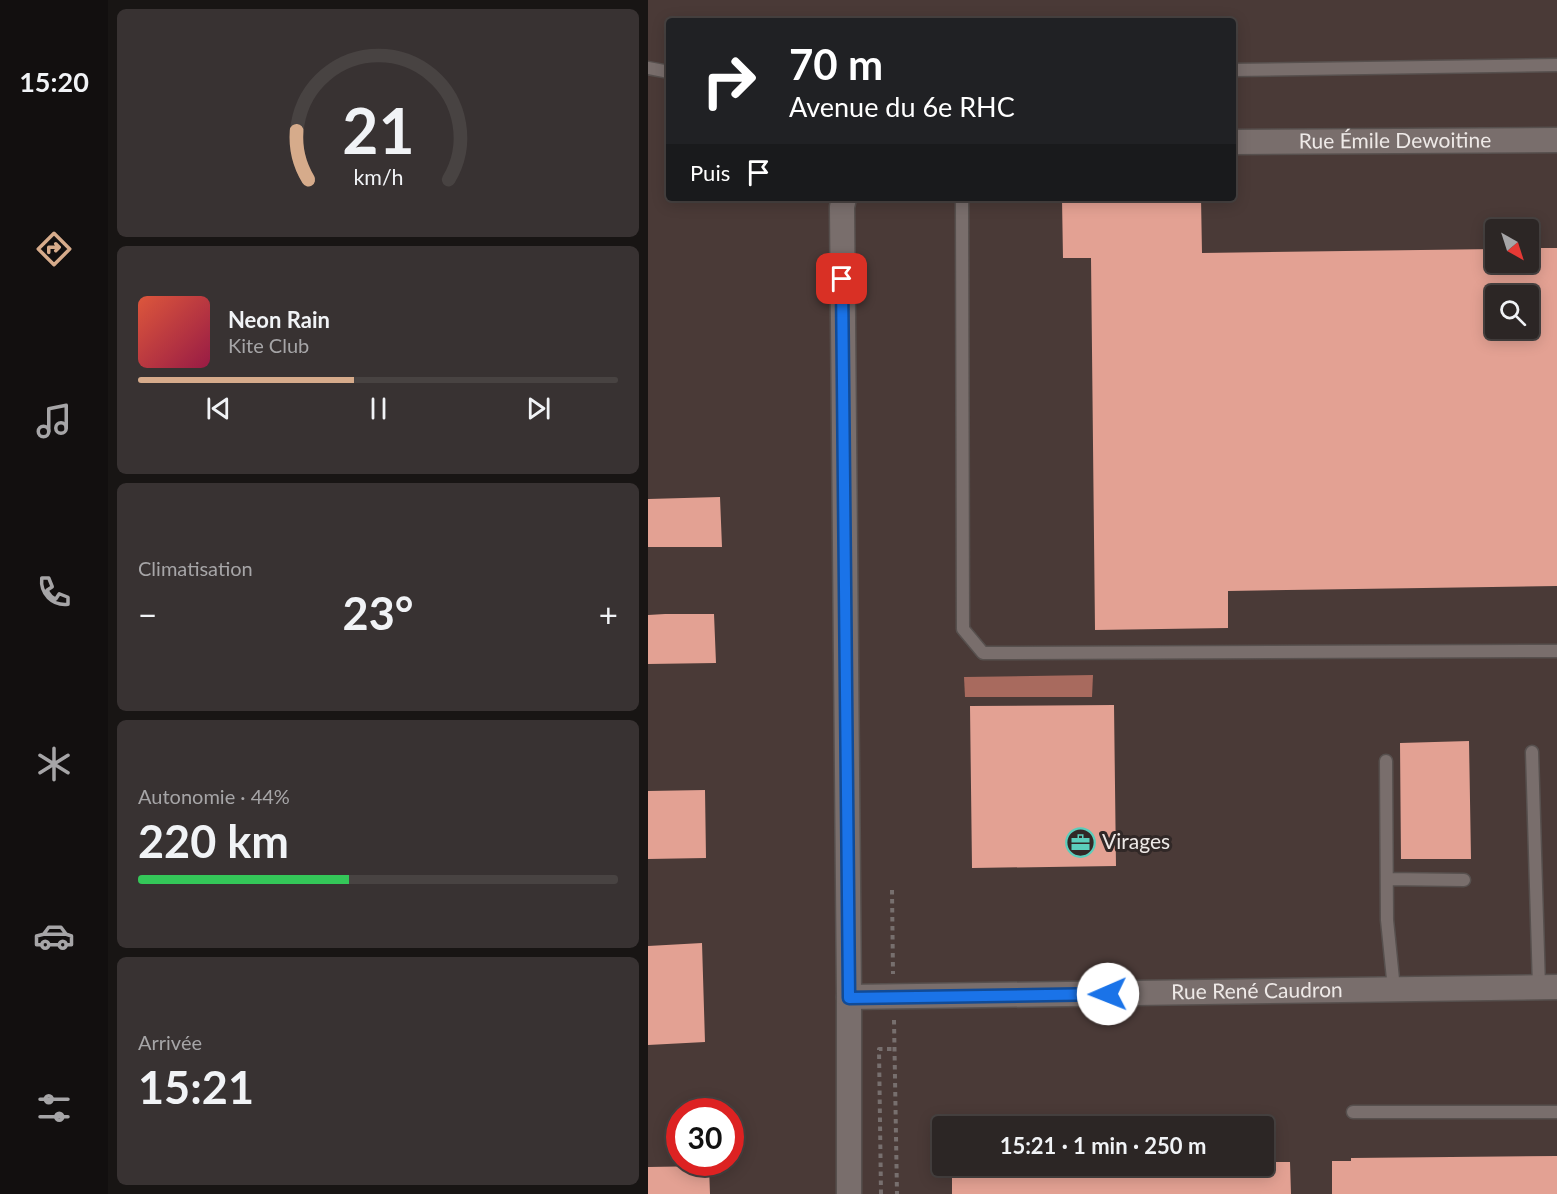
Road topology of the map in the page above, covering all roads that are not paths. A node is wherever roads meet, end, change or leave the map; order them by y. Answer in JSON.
{"nodes":[{"id":1,"x":1557,"y":65,"type":"edge"},
{"id":2,"x":648,"y":68,"type":"edge"},
{"id":3,"x":1236,"y":70,"type":"edge"},
{"id":4,"x":666,"y":71,"type":"edge"},
{"id":5,"x":1557,"y":140,"type":"edge"},
{"id":6,"x":1236,"y":142,"type":"edge"},
{"id":7,"x":843,"y":201,"type":"edge"},
{"id":8,"x":962,"y":201,"type":"edge"},
{"id":9,"x":1557,"y":651,"type":"edge"},
{"id":10,"x":1533,"y":752,"type":"dead end"},
{"id":11,"x":1386,"y":761,"type":"dead end"},
{"id":12,"x":1387,"y":879,"type":"junction"},
{"id":13,"x":1464,"y":880,"type":"dead end"},
{"id":14,"x":1548,"y":987,"type":"edge"},
{"id":15,"x":1394,"y":989,"type":"junction"},
{"id":16,"x":849,"y":998,"type":"junction"},
{"id":17,"x":1353,"y":1112,"type":"dead end"},
{"id":18,"x":1557,"y":1112,"type":"edge"},
{"id":19,"x":849,"y":1194,"type":"edge"}],
"edges":[{"from":1,"to":3,"type":"lane"},
{"from":2,"to":4,"type":"lane"},
{"from":5,"to":6,"type":"street","name":"Rue Émile Dewoitine"},
{"from":7,"to":16,"type":"street"},
{"from":8,"to":9,"type":"lane"},
{"from":10,"to":14,"type":"lane"},
{"from":11,"to":12,"type":"lane"},
{"from":12,"to":13,"type":"lane"},
{"from":12,"to":15,"type":"lane"},
{"from":14,"to":15,"type":"street","name":"Rue René Caudron"},
{"from":15,"to":16,"type":"street","name":"Rue René Caudron"},
{"from":16,"to":19,"type":"street"},
{"from":17,"to":18,"type":"lane"}]}
